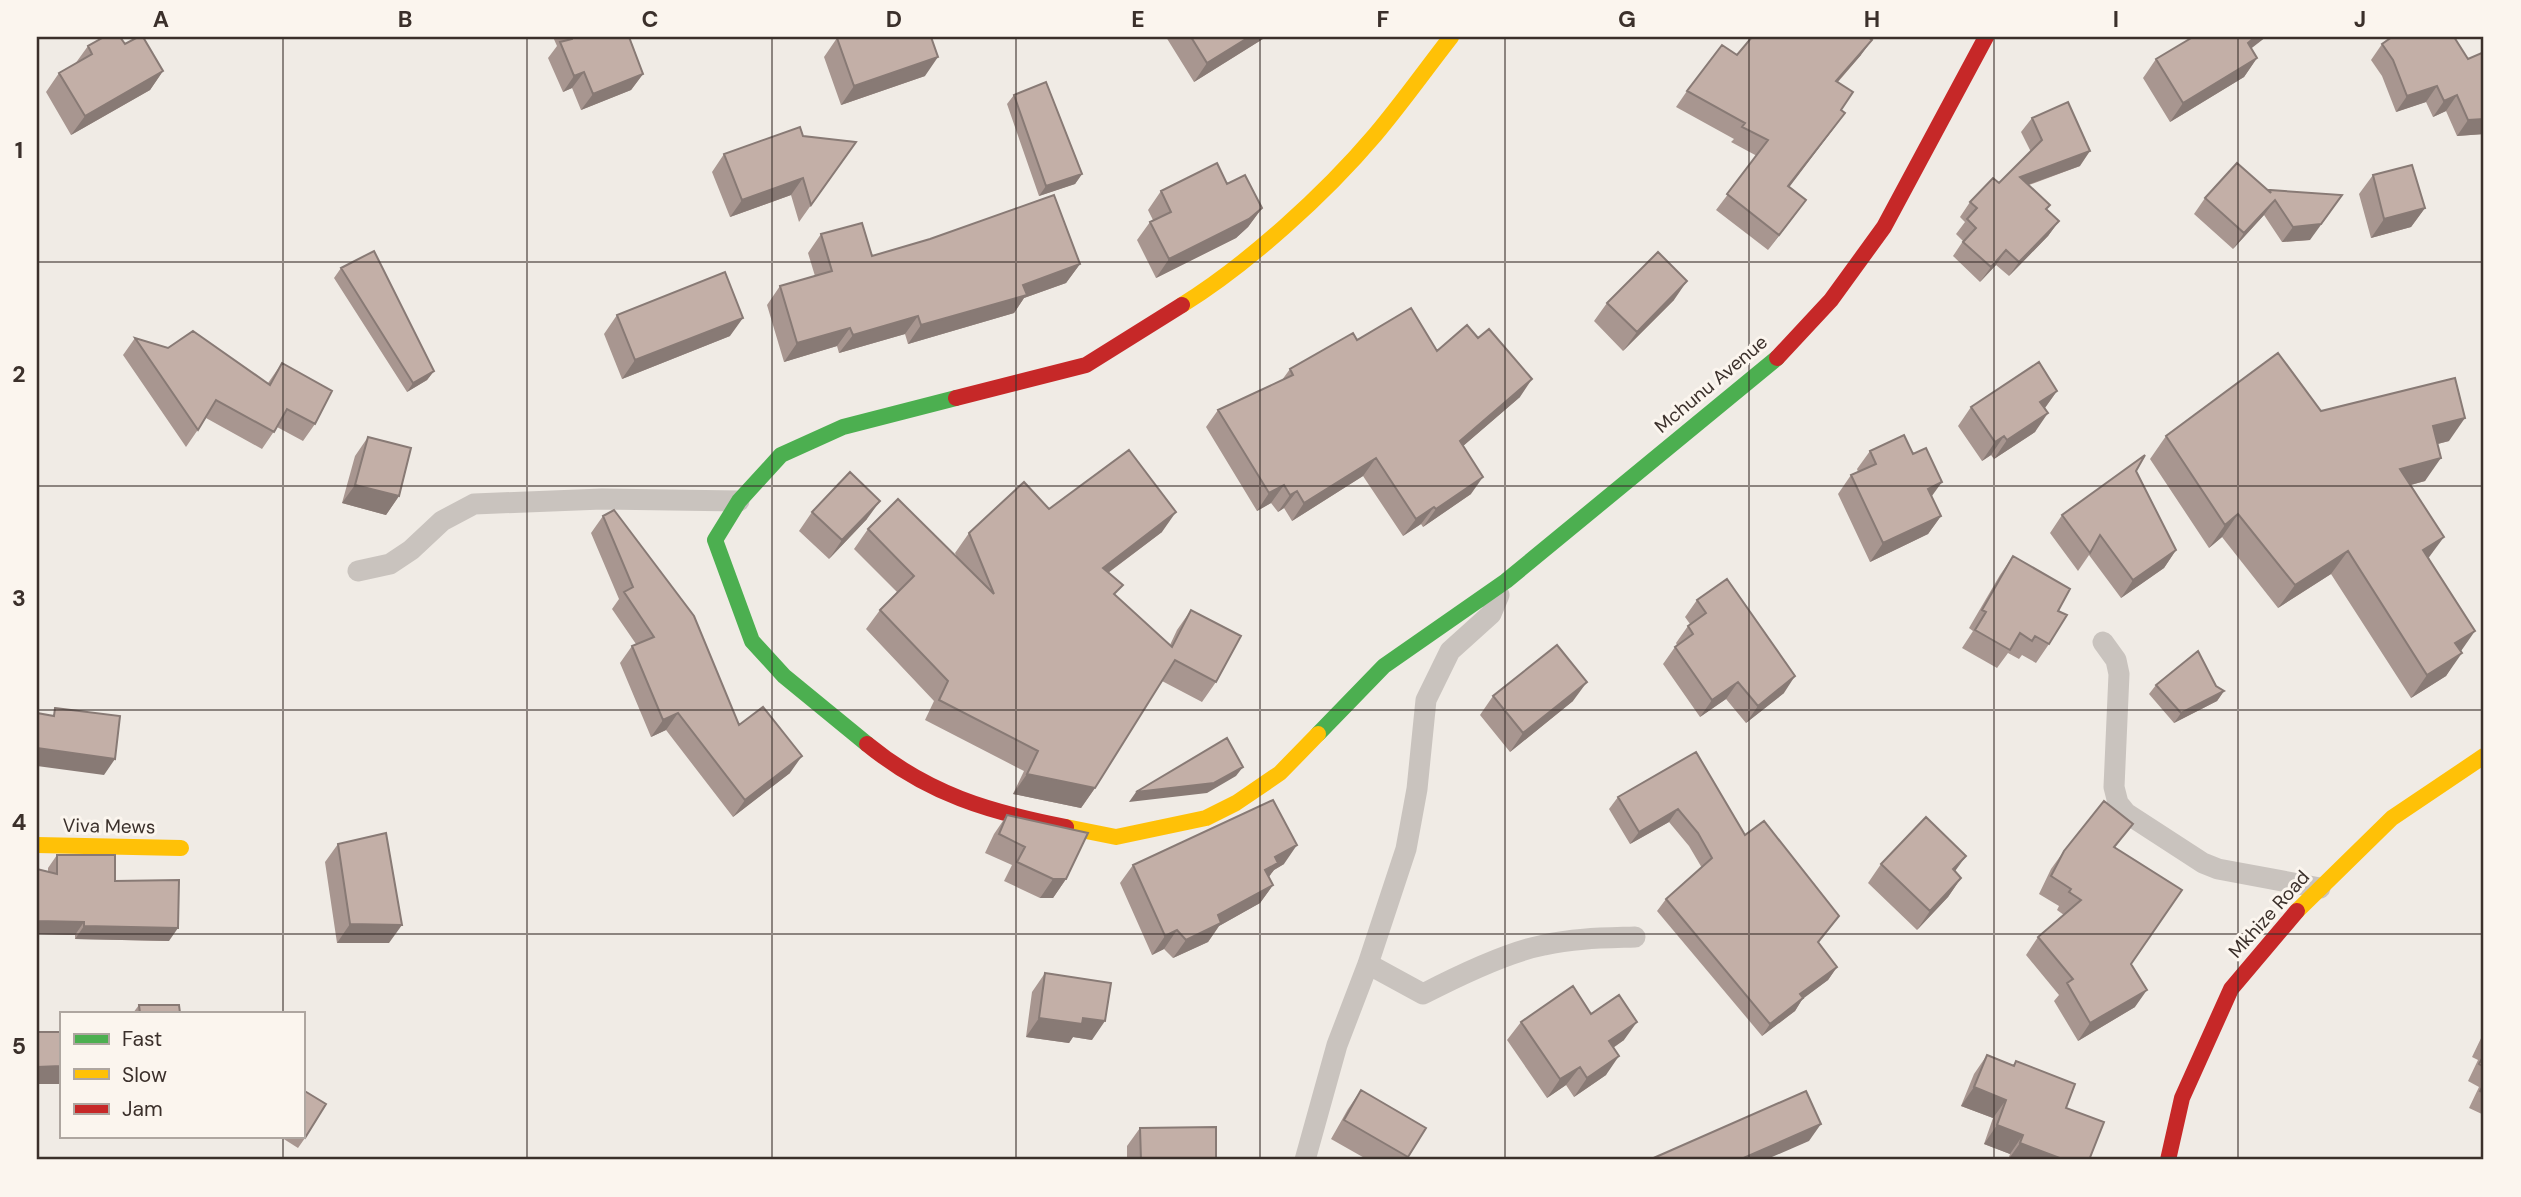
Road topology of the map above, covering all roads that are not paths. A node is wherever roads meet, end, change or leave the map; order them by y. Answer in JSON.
{"nodes":[{"id":1,"x":1451,"y":37,"type":"edge"},
{"id":2,"x":1986,"y":37,"type":"edge"},
{"id":3,"x":739,"y":501,"type":"junction"},
{"id":4,"x":358,"y":571,"type":"dead end"},
{"id":5,"x":1506,"y":581,"type":"junction"},
{"id":6,"x":2103,"y":642,"type":"dead end"},
{"id":7,"x":2484,"y":756,"type":"edge"},
{"id":8,"x":37,"y":845,"type":"edge"},
{"id":9,"x":181,"y":848,"type":"dead end"},
{"id":10,"x":2320,"y":888,"type":"junction"},
{"id":11,"x":1636,"y":937,"type":"dead end"},
{"id":12,"x":1368,"y":964,"type":"junction"},
{"id":13,"x":1305,"y":1160,"type":"edge"},
{"id":14,"x":2168,"y":1160,"type":"edge"}],
"edges":[{"from":1,"to":3,"type":"street"},
{"from":2,"to":5,"type":"street","name":"Mchunu Avenue"},
{"from":3,"to":4,"type":"lane"},
{"from":3,"to":5,"type":"street","name":"Mchunu Avenue"},
{"from":5,"to":12,"type":"lane"},
{"from":6,"to":10,"type":"lane"},
{"from":7,"to":10,"type":"street","name":"Mkhize Road"},
{"from":8,"to":9,"type":"street","name":"Viva Mews"},
{"from":10,"to":14,"type":"street","name":"Mkhize Road"},
{"from":11,"to":12,"type":"lane"},
{"from":12,"to":13,"type":"lane"}]}
